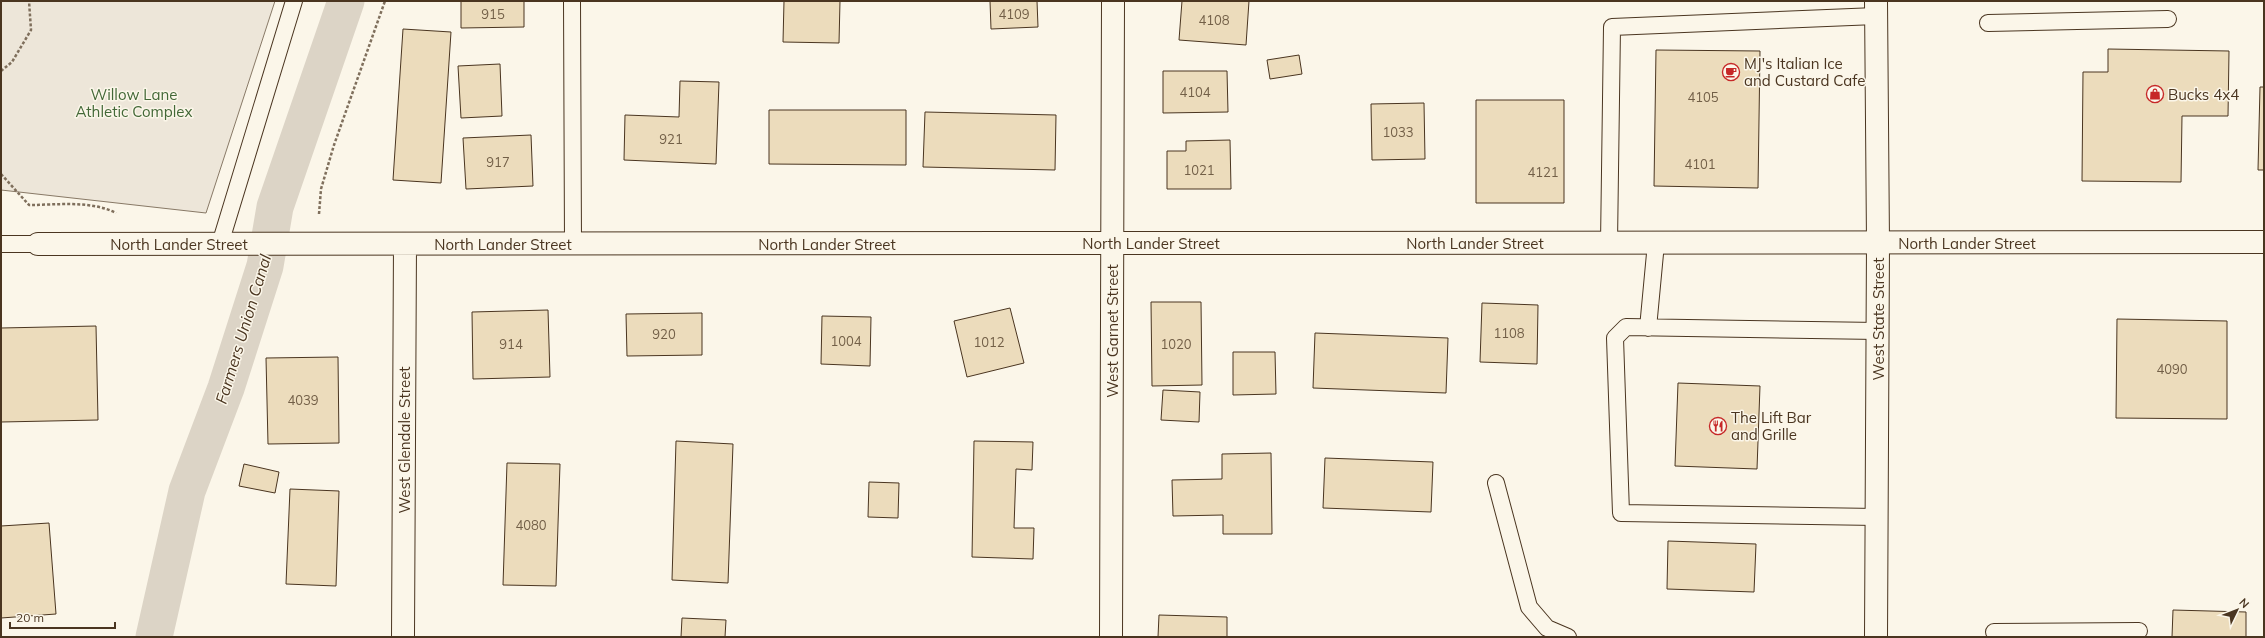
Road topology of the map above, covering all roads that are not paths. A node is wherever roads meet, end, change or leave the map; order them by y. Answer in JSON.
{"nodes":[{"id":1,"x":294,"y":1,"type":"edge"},
{"id":2,"x":572,"y":1,"type":"edge"},
{"id":3,"x":1113,"y":1,"type":"edge"},
{"id":4,"x":1876,"y":8,"type":"edge"},
{"id":5,"x":2168,"y":19,"type":"dead end"},
{"id":6,"x":1988,"y":23,"type":"dead end"},
{"id":7,"x":2264,"y":242,"type":"edge"},
{"id":8,"x":1609,"y":243,"type":"junction"},
{"id":9,"x":1656,"y":243,"type":"junction"},
{"id":10,"x":1878,"y":243,"type":"junction"},
{"id":11,"x":1,"y":244,"type":"edge"},
{"id":12,"x":38,"y":244,"type":"joint"},
{"id":13,"x":220,"y":244,"type":"junction"},
{"id":14,"x":406,"y":244,"type":"junction"},
{"id":15,"x":573,"y":244,"type":"junction"},
{"id":16,"x":1112,"y":244,"type":"junction"},
{"id":17,"x":1648,"y":328,"type":"junction"},
{"id":18,"x":1878,"y":331,"type":"junction"},
{"id":19,"x":1496,"y":483,"type":"dead end"},
{"id":20,"x":1877,"y":517,"type":"junction"},
{"id":21,"x":2139,"y":631,"type":"dead end"},
{"id":22,"x":1994,"y":632,"type":"dead end"},
{"id":23,"x":404,"y":637,"type":"edge"},
{"id":24,"x":1111,"y":637,"type":"edge"},
{"id":25,"x":1568,"y":637,"type":"edge"},
{"id":26,"x":1876,"y":637,"type":"edge"}],
"edges":[{"from":1,"to":13,"type":"lane"},
{"from":2,"to":15,"type":"lane"},
{"from":3,"to":16,"type":"street","name":"West Garnet Street"},
{"from":4,"to":8,"type":"lane"},
{"from":4,"to":10,"type":"street","name":"West State Street"},
{"from":5,"to":6,"type":"lane"},
{"from":7,"to":10,"type":"street","name":"North Lander Street"},
{"from":8,"to":9,"type":"street","name":"North Lander Street"},
{"from":8,"to":16,"type":"street","name":"North Lander Street"},
{"from":9,"to":10,"type":"street","name":"North Lander Street"},
{"from":9,"to":17,"type":"lane"},
{"from":10,"to":18,"type":"street","name":"West State Street"},
{"from":11,"to":12,"type":"lane"},
{"from":12,"to":13,"type":"street","name":"North Lander Street"},
{"from":13,"to":14,"type":"street","name":"North Lander Street"},
{"from":14,"to":15,"type":"street","name":"North Lander Street"},
{"from":14,"to":23,"type":"street","name":"West Glendale Street"},
{"from":15,"to":16,"type":"street","name":"North Lander Street"},
{"from":16,"to":24,"type":"street","name":"West Garnet Street"},
{"from":17,"to":18,"type":"lane"},
{"from":17,"to":20,"type":"lane"},
{"from":18,"to":20,"type":"street","name":"West State Street"},
{"from":19,"to":25,"type":"lane"},
{"from":20,"to":26,"type":"street","name":"West State Street"},
{"from":21,"to":22,"type":"lane"}]}
